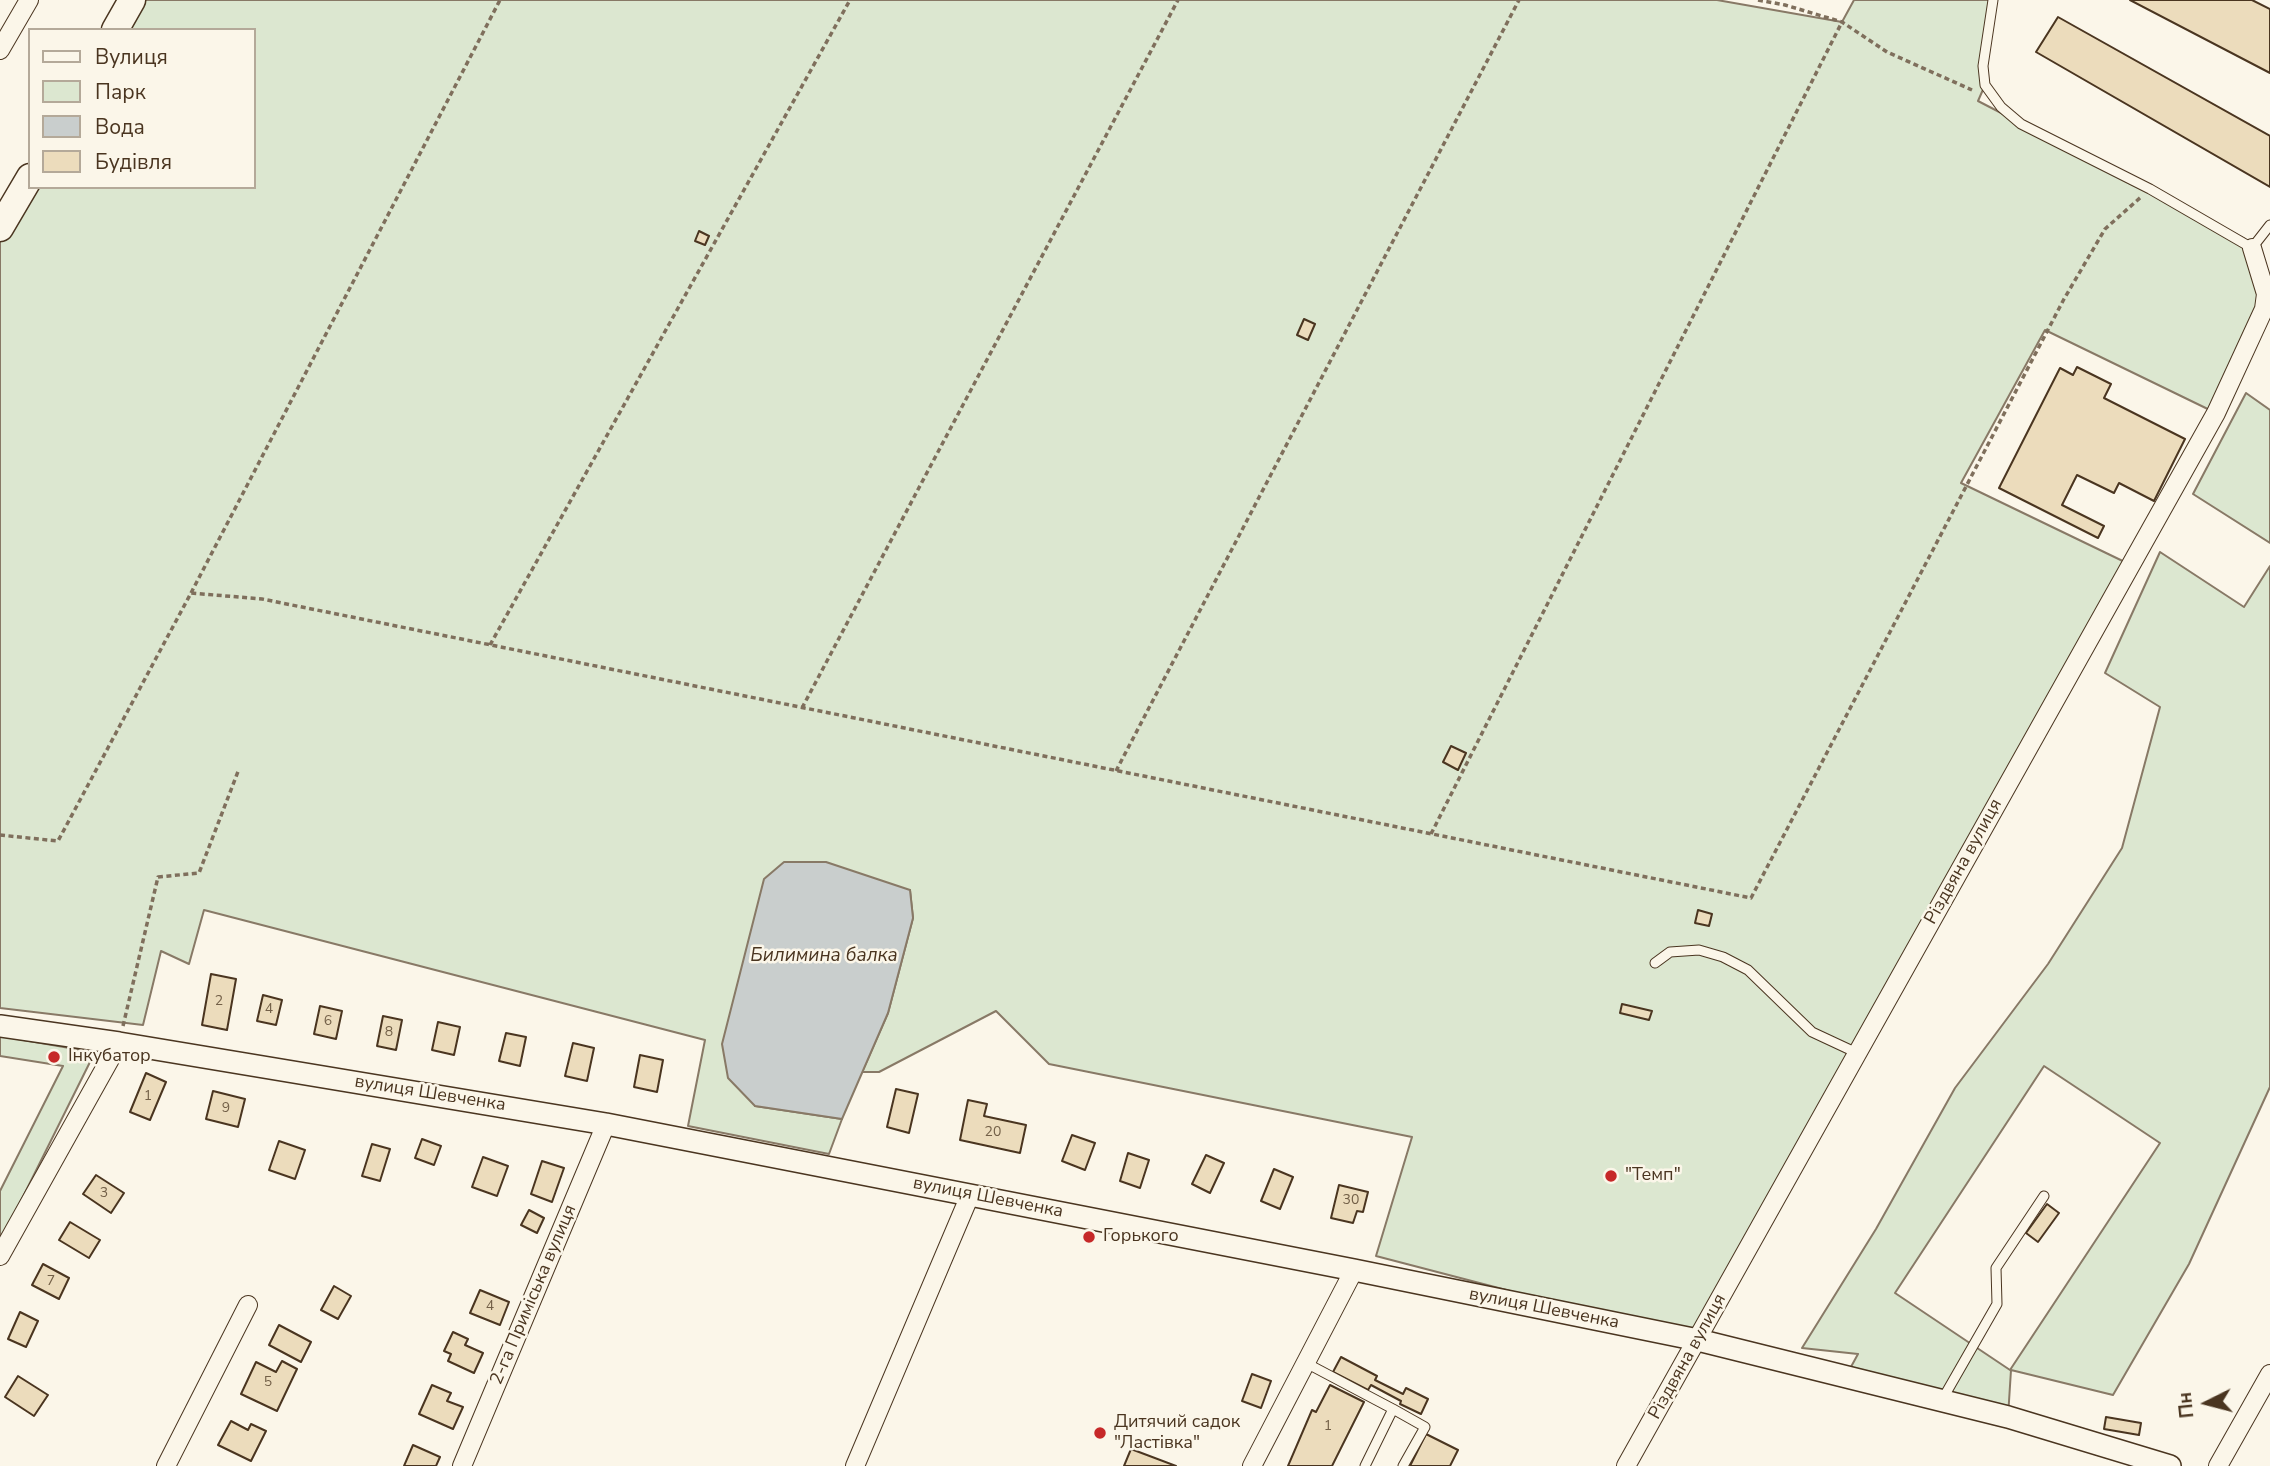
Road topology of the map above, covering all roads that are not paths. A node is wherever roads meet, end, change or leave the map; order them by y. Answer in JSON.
{"nodes":[{"id":1,"x":29,"y":0,"type":"edge"},
{"id":2,"x":132,"y":0,"type":"edge"},
{"id":3,"x":1993,"y":0,"type":"edge"},
{"id":4,"x":116,"y":28,"type":"edge"},
{"id":5,"x":0,"y":50,"type":"edge"},
{"id":6,"x":28,"y":180,"type":"edge"},
{"id":7,"x":2270,"y":225,"type":"edge"},
{"id":8,"x":0,"y":228,"type":"edge"},
{"id":9,"x":2252,"y":248,"type":"junction"},
{"id":10,"x":1655,"y":963,"type":"dead end"},
{"id":11,"x":0,"y":1026,"type":"edge"},
{"id":12,"x":119,"y":1043,"type":"junction"},
{"id":13,"x":1857,"y":1053,"type":"junction"},
{"id":14,"x":606,"y":1124,"type":"junction"},
{"id":15,"x":970,"y":1195,"type":"junction"},
{"id":16,"x":2044,"y":1196,"type":"dead end"},
{"id":17,"x":0,"y":1256,"type":"edge"},
{"id":18,"x":1354,"y":1270,"type":"junction"},
{"id":19,"x":248,"y":1305,"type":"dead end"},
{"id":20,"x":1698,"y":1340,"type":"junction"},
{"id":21,"x":1306,"y":1363,"type":"junction"},
{"id":22,"x":2270,"y":1374,"type":"edge"},
{"id":23,"x":1942,"y":1400,"type":"junction"},
{"id":24,"x":1393,"y":1409,"type":"junction"},
{"id":25,"x":166,"y":1466,"type":"edge"},
{"id":26,"x":462,"y":1466,"type":"edge"},
{"id":27,"x":855,"y":1466,"type":"edge"},
{"id":28,"x":1252,"y":1466,"type":"edge"},
{"id":29,"x":1364,"y":1466,"type":"edge"},
{"id":30,"x":1403,"y":1466,"type":"edge"},
{"id":31,"x":1626,"y":1466,"type":"edge"},
{"id":32,"x":2170,"y":1466,"type":"edge"},
{"id":33,"x":2218,"y":1466,"type":"edge"}],
"edges":[{"from":1,"to":5,"type":"street"},
{"from":2,"to":4,"type":"main road"},
{"from":3,"to":9,"type":"lane"},
{"from":6,"to":8,"type":"main road"},
{"from":7,"to":9,"type":"lane"},
{"from":9,"to":13,"type":"street","name":"Різдвяна вулиця"},
{"from":10,"to":13,"type":"lane"},
{"from":11,"to":12,"type":"street","name":"вулиця Шевченка"},
{"from":12,"to":14,"type":"street","name":"вулиця Шевченка"},
{"from":12,"to":17,"type":"street"},
{"from":13,"to":20,"type":"street","name":"Різдвяна вулиця"},
{"from":14,"to":15,"type":"street","name":"вулиця Шевченка"},
{"from":14,"to":26,"type":"street","name":"2-га Приміська вулиця"},
{"from":15,"to":18,"type":"street","name":"вулиця Шевченка"},
{"from":15,"to":27,"type":"street"},
{"from":16,"to":23,"type":"lane"},
{"from":18,"to":20,"type":"street","name":"вулиця Шевченка"},
{"from":18,"to":21,"type":"street"},
{"from":19,"to":25,"type":"street"},
{"from":20,"to":23,"type":"street","name":"вулиця Шевченка"},
{"from":20,"to":31,"type":"street","name":"Різдвяна вулиця"},
{"from":21,"to":24,"type":"lane"},
{"from":21,"to":28,"type":"street"},
{"from":22,"to":33,"type":"street"},
{"from":23,"to":32,"type":"street","name":"вулиця Шевченка"},
{"from":24,"to":29,"type":"lane"},
{"from":24,"to":30,"type":"lane"}]}
